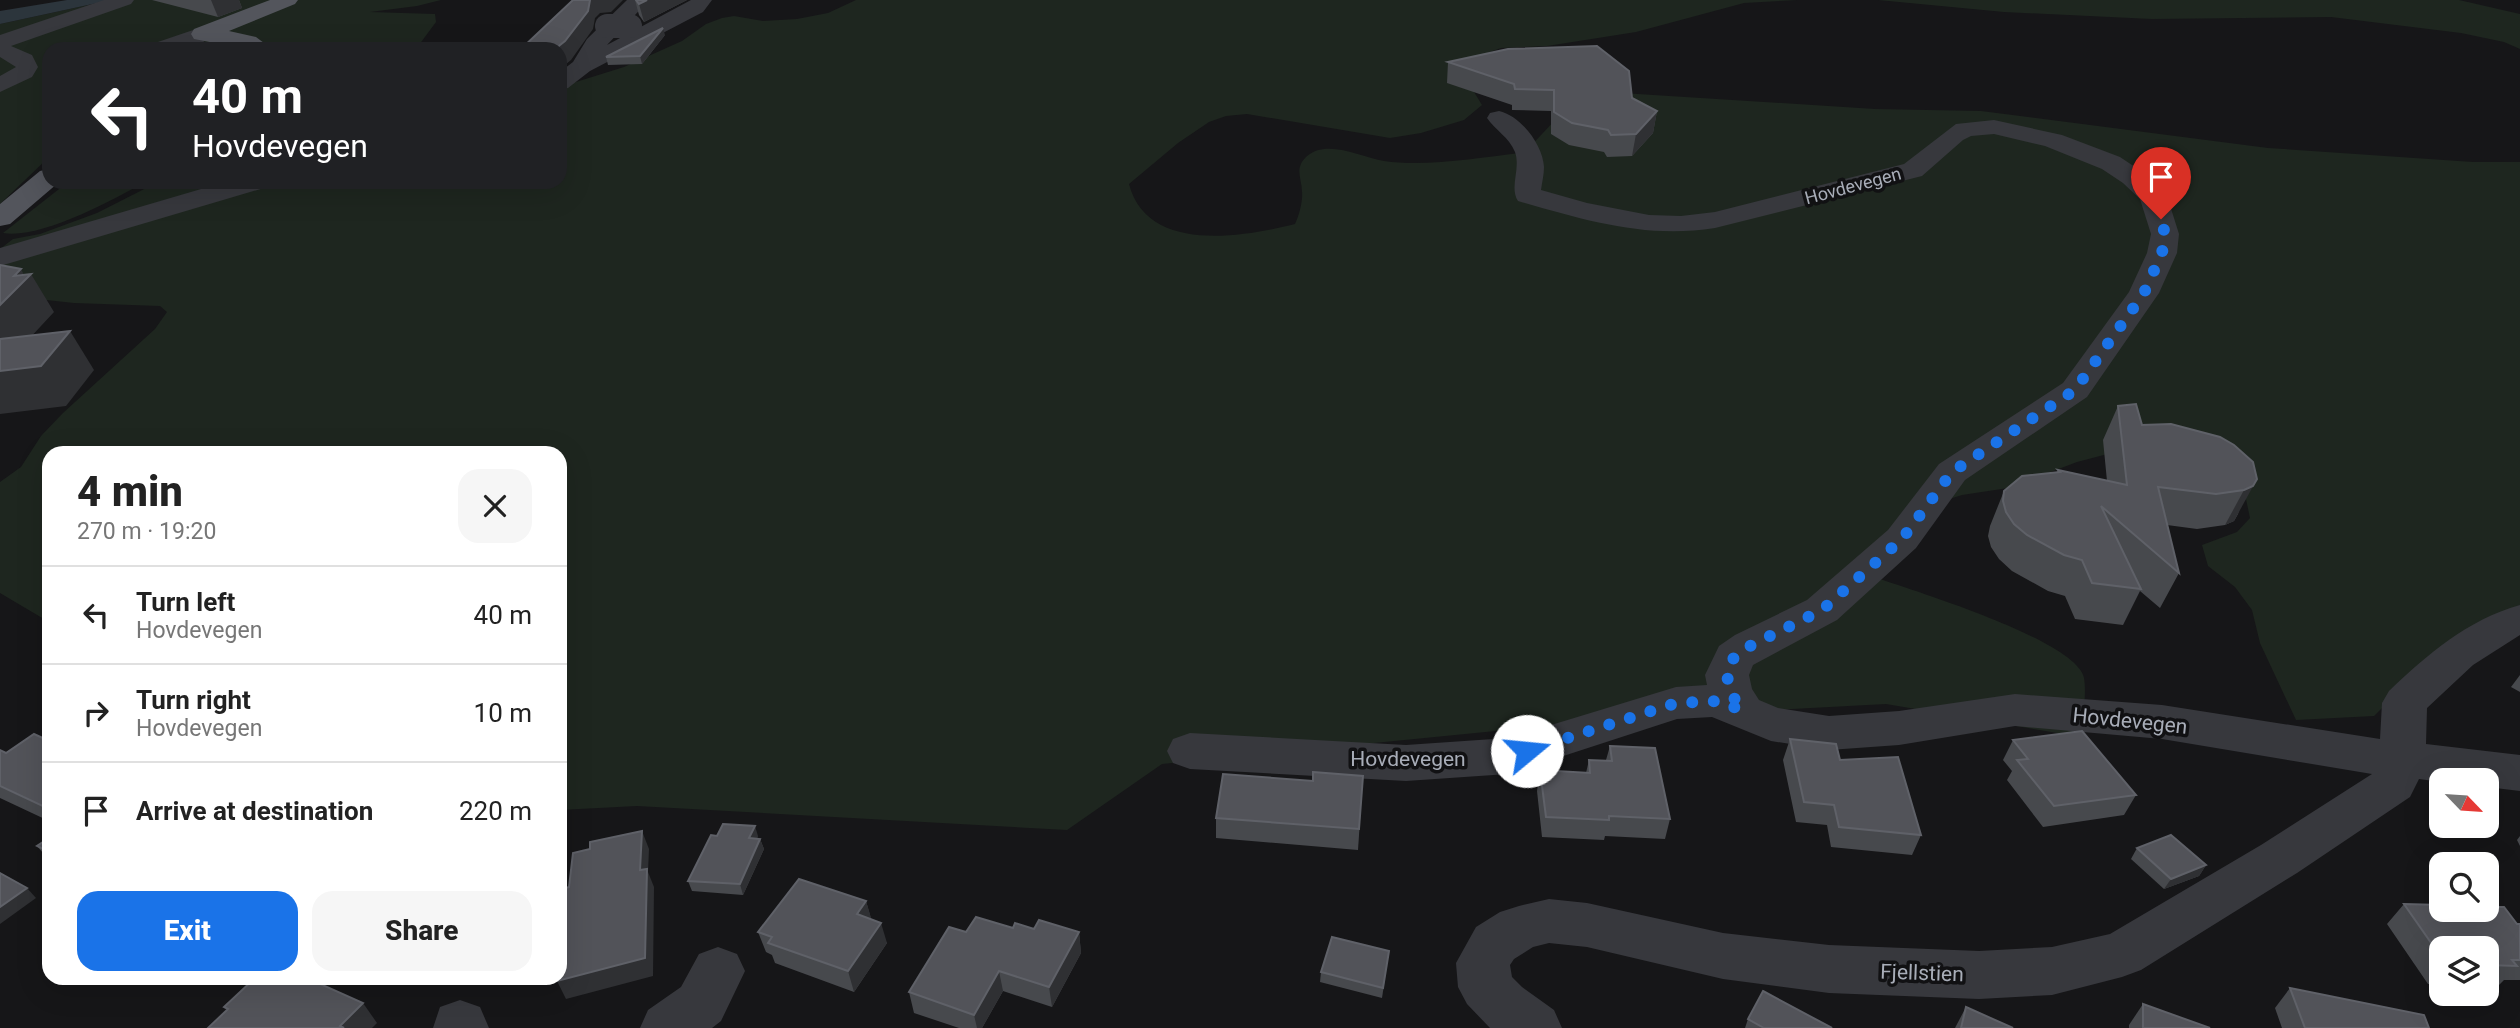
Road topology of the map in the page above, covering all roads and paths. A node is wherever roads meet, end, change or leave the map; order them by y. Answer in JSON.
{"nodes":[{"id":1,"x":124,"y":0,"type":"edge"},
{"id":2,"x":288,"y":0,"type":"edge"},
{"id":3,"x":639,"y":0,"type":"edge"},
{"id":4,"x":702,"y":0,"type":"edge"},
{"id":5,"x":607,"y":26,"type":"dead end"},
{"id":6,"x":662,"y":26,"type":"junction"},
{"id":7,"x":202,"y":34,"type":"junction"},
{"id":8,"x":0,"y":41,"type":"edge"},
{"id":9,"x":180,"y":42,"type":"edge"},
{"id":10,"x":250,"y":42,"type":"edge"},
{"id":11,"x":0,"y":49,"type":"edge"},
{"id":12,"x":582,"y":66,"type":"junction"},
{"id":13,"x":567,"y":78,"type":"edge"},
{"id":14,"x":0,"y":85,"type":"edge"},
{"id":15,"x":37,"y":89,"type":"dead end"},
{"id":16,"x":0,"y":99,"type":"edge"},
{"id":17,"x":1499,"y":118,"type":"dead end"},
{"id":18,"x":42,"y":183,"type":"edge"},
{"id":19,"x":230,"y":189,"type":"edge"},
{"id":20,"x":0,"y":218,"type":"edge"},
{"id":21,"x":0,"y":257,"type":"edge"},
{"id":22,"x":2520,"y":619,"type":"edge"},
{"id":23,"x":1742,"y":710,"type":"junction"},
{"id":24,"x":1189,"y":751,"type":"dead end"},
{"id":25,"x":2402,"y":758,"type":"junction"},
{"id":26,"x":2520,"y":773,"type":"edge"},
{"id":27,"x":718,"y":971,"type":"dead end"},
{"id":28,"x":668,"y":1028,"type":"edge"},
{"id":29,"x":1534,"y":1028,"type":"edge"}],
"edges":[{"from":1,"to":8,"type":"street"},
{"from":2,"to":7,"type":"main road"},
{"from":3,"to":12,"type":"street"},
{"from":4,"to":6,"type":"street"},
{"from":5,"to":6,"type":"street","bridge":true},
{"from":6,"to":12,"type":"street"},
{"from":7,"to":9,"type":"street"},
{"from":7,"to":10,"type":"main road"},
{"from":11,"to":14,"type":"street"},
{"from":12,"to":13,"type":"street"},
{"from":15,"to":16,"type":"street"},
{"from":17,"to":23,"type":"street","name":"Hovdevegen"},
{"from":18,"to":20,"type":"main road"},
{"from":19,"to":21,"type":"street"},
{"from":22,"to":25,"type":"street"},
{"from":23,"to":24,"type":"street","name":"Hovdevegen"},
{"from":23,"to":25,"type":"street","name":"Hovdevegen"},
{"from":25,"to":26,"type":"street","name":"Hovdevegen"},
{"from":25,"to":29,"type":"street","name":"Fjellstien"},
{"from":27,"to":28,"type":"street"}]}
